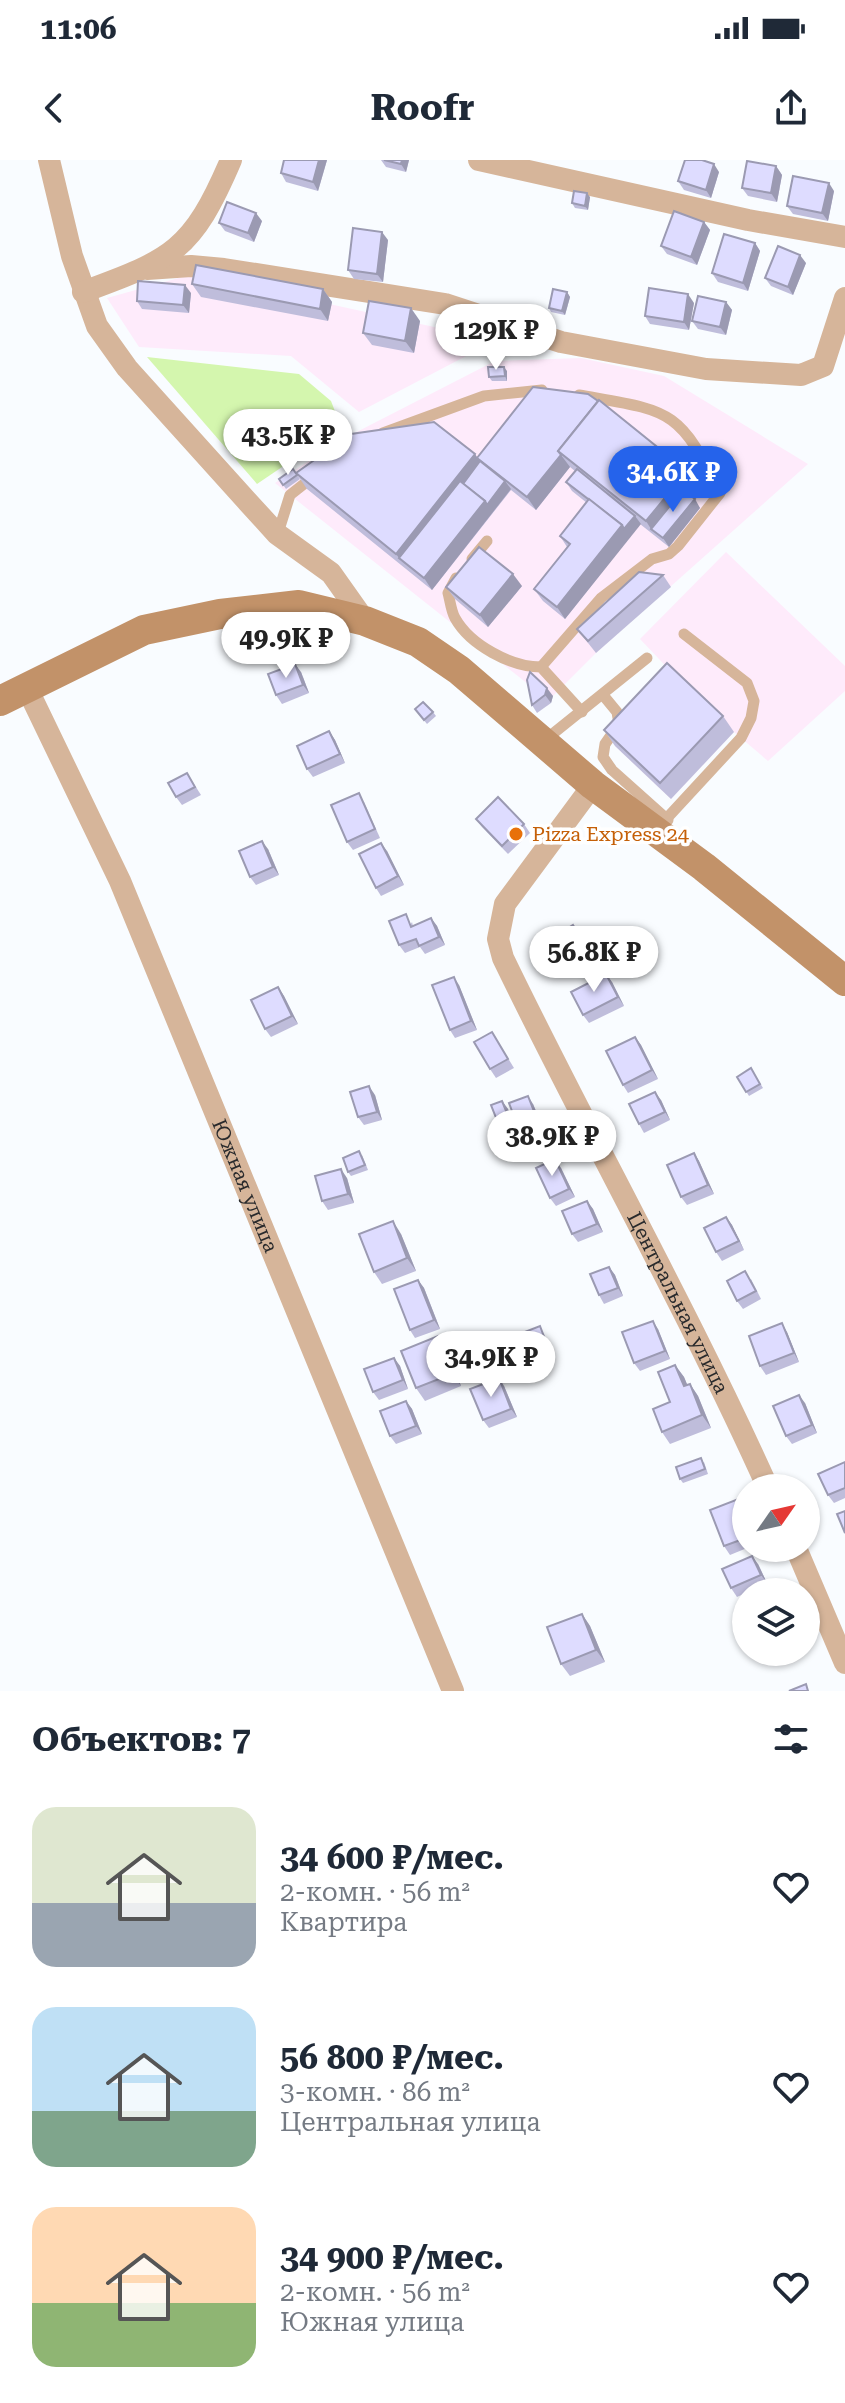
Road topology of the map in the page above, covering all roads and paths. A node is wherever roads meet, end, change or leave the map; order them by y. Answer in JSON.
{"nodes":[{"id":1,"x":49,"y":160,"type":"edge"},
{"id":2,"x":231,"y":160,"type":"edge"},
{"id":3,"x":479,"y":160,"type":"edge"},
{"id":4,"x":845,"y":237,"type":"edge"},
{"id":5,"x":147,"y":269,"type":"junction"},
{"id":6,"x":83,"y":292,"type":"junction"},
{"id":7,"x":845,"y":298,"type":"edge"},
{"id":8,"x":551,"y":391,"type":"edge"},
{"id":9,"x":565,"y":393,"type":"edge"},
{"id":10,"x":373,"y":438,"type":"edge"},
{"id":11,"x":322,"y":471,"type":"edge"},
{"id":12,"x":277,"y":534,"type":"junction"},
{"id":13,"x":487,"y":541,"type":"dead end"},
{"id":14,"x":365,"y":621,"type":"junction"},
{"id":15,"x":684,"y":634,"type":"dead end"},
{"id":16,"x":647,"y":658,"type":"dead end"},
{"id":17,"x":541,"y":667,"type":"junction"},
{"id":18,"x":26,"y":686,"type":"junction"},
{"id":19,"x":603,"y":695,"type":"junction"},
{"id":20,"x":0,"y":701,"type":"edge"},
{"id":21,"x":582,"y":712,"type":"junction"},
{"id":22,"x":542,"y":743,"type":"junction"},
{"id":23,"x":593,"y":785,"type":"junction"},
{"id":24,"x":661,"y":825,"type":"junction"},
{"id":25,"x":845,"y":981,"type":"edge"},
{"id":26,"x":762,"y":1474,"type":"edge"},
{"id":27,"x":802,"y":1562,"type":"edge"},
{"id":28,"x":845,"y":1663,"type":"edge"},
{"id":29,"x":453,"y":1691,"type":"edge"}],
"edges":[{"from":1,"to":6,"type":"street"},
{"from":2,"to":5,"type":"street"},
{"from":3,"to":4,"type":"street"},
{"from":5,"to":6,"type":"street"},
{"from":5,"to":7,"type":"street"},
{"from":6,"to":12,"type":"street"},
{"from":8,"to":10,"type":"lane"},
{"from":9,"to":17,"type":"lane"},
{"from":11,"to":12,"type":"lane"},
{"from":12,"to":14,"type":"street"},
{"from":13,"to":17,"type":"lane"},
{"from":14,"to":18,"type":"main road"},
{"from":14,"to":22,"type":"main road"},
{"from":15,"to":24,"type":"lane"},
{"from":16,"to":19,"type":"lane"},
{"from":17,"to":21,"type":"lane"},
{"from":18,"to":20,"type":"main road"},
{"from":18,"to":29,"type":"street","name":"Южная улица"},
{"from":19,"to":21,"type":"lane"},
{"from":19,"to":24,"type":"lane"},
{"from":21,"to":22,"type":"lane"},
{"from":22,"to":23,"type":"main road"},
{"from":23,"to":24,"type":"main road"},
{"from":23,"to":26,"type":"street","name":"Центральная улица"},
{"from":24,"to":25,"type":"main road"},
{"from":27,"to":28,"type":"street"}]}
